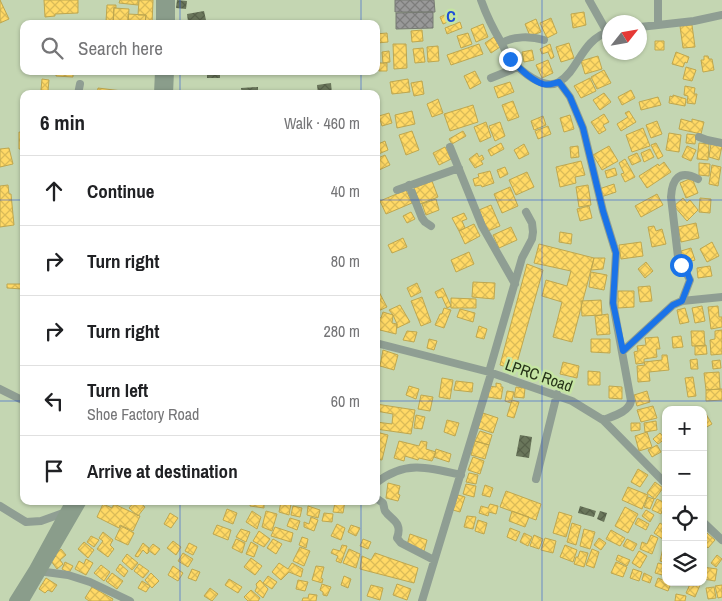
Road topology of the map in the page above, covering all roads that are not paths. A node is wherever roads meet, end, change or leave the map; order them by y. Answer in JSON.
{"nodes":[{"id":1,"x":161,"y":0,"type":"edge"},
{"id":2,"x":170,"y":0,"type":"edge"},
{"id":3,"x":481,"y":0,"type":"edge"},
{"id":4,"x":589,"y":0,"type":"edge"},
{"id":5,"x":658,"y":0,"type":"edge"},
{"id":6,"x":722,"y":15,"type":"edge"},
{"id":7,"x":160,"y":20,"type":"edge"},
{"id":8,"x":170,"y":20,"type":"edge"},
{"id":9,"x":602,"y":22,"type":"edge"},
{"id":10,"x":658,"y":25,"type":"junction"},
{"id":11,"x":647,"y":26,"type":"edge"},
{"id":12,"x":602,"y":35,"type":"edge"},
{"id":13,"x":544,"y":40,"type":"dead end"},
{"id":14,"x":502,"y":43,"type":"junction"},
{"id":15,"x":518,"y":66,"type":"junction"},
{"id":16,"x":160,"y":75,"type":"edge"},
{"id":17,"x":169,"y":75,"type":"edge"},
{"id":18,"x":490,"y":78,"type":"dead end"},
{"id":19,"x":559,"y":82,"type":"junction"},
{"id":20,"x":80,"y":84,"type":"dead end"},
{"id":21,"x":79,"y":90,"type":"edge"},
{"id":22,"x":159,"y":90,"type":"edge"},
{"id":23,"x":168,"y":90,"type":"edge"},
{"id":24,"x":699,"y":137,"type":"dead end"},
{"id":25,"x":722,"y":143,"type":"edge"},
{"id":26,"x":450,"y":147,"type":"dead end"},
{"id":27,"x":459,"y":168,"type":"junction"},
{"id":28,"x":698,"y":179,"type":"dead end"},
{"id":29,"x":409,"y":185,"type":"junction"},
{"id":30,"x":397,"y":190,"type":"dead end"},
{"id":31,"x":526,"y":212,"type":"dead end"},
{"id":32,"x":431,"y":226,"type":"dead end"},
{"id":33,"x":515,"y":284,"type":"junction"},
{"id":34,"x":722,"y":297,"type":"edge"},
{"id":35,"x":682,"y":301,"type":"junction"},
{"id":36,"x":380,"y":344,"type":"edge"},
{"id":37,"x":623,"y":351,"type":"junction"},
{"id":38,"x":490,"y":373,"type":"junction"},
{"id":39,"x":0,"y":389,"type":"edge"},
{"id":40,"x":557,"y":394,"type":"junction"},
{"id":41,"x":20,"y":399,"type":"edge"},
{"id":42,"x":603,"y":420,"type":"junction"},
{"id":43,"x":461,"y":475,"type":"junction"},
{"id":44,"x":536,"y":479,"type":"dead end"},
{"id":45,"x":380,"y":480,"type":"edge"},
{"id":46,"x":662,"y":480,"type":"edge"},
{"id":47,"x":380,"y":500,"type":"edge"},
{"id":48,"x":71,"y":505,"type":"edge"},
{"id":49,"x":78,"y":505,"type":"edge"},
{"id":50,"x":0,"y":506,"type":"edge"},
{"id":51,"x":71,"y":512,"type":"junction"},
{"id":52,"x":707,"y":526,"type":"edge"},
{"id":53,"x":722,"y":540,"type":"edge"},
{"id":54,"x":434,"y":560,"type":"junction"},
{"id":55,"x":38,"y":570,"type":"junction"},
{"id":56,"x":14,"y":601,"type":"edge"},
{"id":57,"x":24,"y":601,"type":"edge"},
{"id":58,"x":130,"y":601,"type":"edge"},
{"id":59,"x":422,"y":601,"type":"edge"}],
"edges":[{"from":1,"to":7,"type":"main road"},
{"from":2,"to":8,"type":"main road"},
{"from":3,"to":14,"type":"street"},
{"from":4,"to":9,"type":"street"},
{"from":5,"to":10,"type":"street"},
{"from":6,"to":10,"type":"street"},
{"from":10,"to":11,"type":"street"},
{"from":12,"to":19,"type":"street"},
{"from":13,"to":14,"type":"street"},
{"from":14,"to":15,"type":"street"},
{"from":15,"to":18,"type":"street"},
{"from":15,"to":19,"type":"street"},
{"from":16,"to":22,"type":"main road"},
{"from":17,"to":23,"type":"main road"},
{"from":19,"to":37,"type":"street"},
{"from":20,"to":21,"type":"street"},
{"from":24,"to":25,"type":"street"},
{"from":26,"to":27,"type":"street"},
{"from":27,"to":29,"type":"street"},
{"from":27,"to":33,"type":"street"},
{"from":28,"to":35,"type":"street"},
{"from":29,"to":30,"type":"street"},
{"from":29,"to":32,"type":"street"},
{"from":31,"to":33,"type":"street"},
{"from":33,"to":38,"type":"street"},
{"from":34,"to":35,"type":"street"},
{"from":35,"to":37,"type":"street"},
{"from":36,"to":38,"type":"street","name":"LPRC Road"},
{"from":37,"to":42,"type":"street"},
{"from":38,"to":40,"type":"street","name":"LPRC Road"},
{"from":38,"to":43,"type":"street"},
{"from":39,"to":41,"type":"street"},
{"from":40,"to":42,"type":"street","name":"LPRC Road"},
{"from":40,"to":44,"type":"street"},
{"from":42,"to":46,"type":"street","name":"LPRC Road"},
{"from":43,"to":45,"type":"street"},
{"from":43,"to":54,"type":"street"},
{"from":47,"to":54,"type":"street"},
{"from":48,"to":51,"type":"main road"},
{"from":49,"to":51,"type":"main road"},
{"from":50,"to":51,"type":"street"},
{"from":51,"to":55,"type":"main road"},
{"from":52,"to":53,"type":"street"},
{"from":54,"to":59,"type":"street"},
{"from":55,"to":56,"type":"main road"},
{"from":55,"to":57,"type":"main road"},
{"from":55,"to":58,"type":"street"}]}
